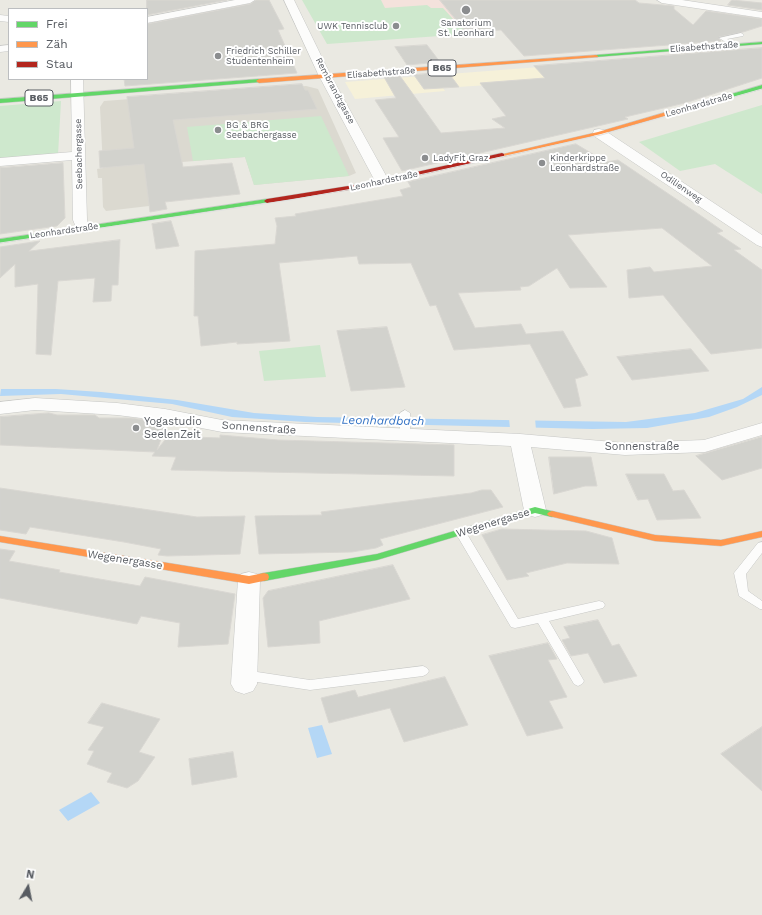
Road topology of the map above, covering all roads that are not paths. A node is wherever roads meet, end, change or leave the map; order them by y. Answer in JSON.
{"nodes":[{"id":1,"x":250,"y":0,"type":"edge"},
{"id":2,"x":289,"y":0,"type":"edge"},
{"id":3,"x":662,"y":0,"type":"edge"},
{"id":4,"x":762,"y":15,"type":"edge"},
{"id":5,"x":148,"y":20,"type":"edge"},
{"id":6,"x":741,"y":35,"type":"dead end"},
{"id":7,"x":762,"y":43,"type":"edge"},
{"id":8,"x":734,"y":45,"type":"junction"},
{"id":9,"x":326,"y":77,"type":"junction"},
{"id":10,"x":77,"y":80,"type":"edge"},
{"id":11,"x":762,"y":87,"type":"edge"},
{"id":12,"x":77,"y":95,"type":"junction"},
{"id":13,"x":0,"y":101,"type":"edge"},
{"id":14,"x":599,"y":133,"type":"junction"},
{"id":15,"x":80,"y":155,"type":"junction"},
{"id":16,"x":0,"y":162,"type":"edge"},
{"id":17,"x":382,"y":181,"type":"junction"},
{"id":18,"x":83,"y":229,"type":"junction"},
{"id":19,"x":0,"y":241,"type":"edge"},
{"id":20,"x":762,"y":242,"type":"edge"},
{"id":21,"x":0,"y":408,"type":"edge"},
{"id":22,"x":405,"y":413,"type":"dead end"},
{"id":23,"x":762,"y":429,"type":"edge"},
{"id":24,"x":405,"y":431,"type":"junction"},
{"id":25,"x":520,"y":440,"type":"junction"},
{"id":26,"x":535,"y":510,"type":"junction"},
{"id":27,"x":460,"y":532,"type":"junction"},
{"id":28,"x":762,"y":534,"type":"edge"},
{"id":29,"x":0,"y":539,"type":"edge"},
{"id":30,"x":762,"y":546,"type":"edge"},
{"id":31,"x":249,"y":580,"type":"junction"},
{"id":32,"x":599,"y":605,"type":"dead end"},
{"id":33,"x":760,"y":605,"type":"dead end"},
{"id":34,"x":541,"y":618,"type":"junction"},
{"id":35,"x":423,"y":671,"type":"dead end"},
{"id":36,"x":244,"y":680,"type":"joint"},
{"id":37,"x":578,"y":681,"type":"dead end"}],
"edges":[{"from":1,"to":5,"type":"street"},
{"from":2,"to":9,"type":"street","name":"Rembrandtgasse"},
{"from":3,"to":4,"type":"street"},
{"from":6,"to":8,"type":"lane"},
{"from":7,"to":8,"type":"main road","name":"Elisabethstraße","number":"B65"},
{"from":8,"to":9,"type":"main road","name":"Elisabethstraße","number":"B65"},
{"from":9,"to":12,"type":"main road","name":"Elisabethstraße","number":"B65"},
{"from":9,"to":17,"type":"street","name":"Rembrandtgasse"},
{"from":10,"to":12,"type":"street","name":"Seebachergasse"},
{"from":11,"to":14,"type":"main road","name":"Leonhardstraße"},
{"from":12,"to":13,"type":"main road","name":"Elisabethstraße","number":"B65"},
{"from":12,"to":15,"type":"street","name":"Seebachergasse"},
{"from":14,"to":17,"type":"main road","name":"Leonhardstraße"},
{"from":14,"to":20,"type":"street","name":"Odilienweg"},
{"from":15,"to":16,"type":"street"},
{"from":15,"to":18,"type":"street","name":"Seebachergasse"},
{"from":17,"to":18,"type":"main road","name":"Leonhardstraße"},
{"from":18,"to":19,"type":"main road","name":"Leonhardstraße"},
{"from":21,"to":24,"type":"street","name":"Sonnenstraße"},
{"from":22,"to":24,"type":"lane"},
{"from":23,"to":25,"type":"street","name":"Sonnenstraße"},
{"from":24,"to":25,"type":"street","name":"Sonnenstraße"},
{"from":25,"to":26,"type":"street"},
{"from":26,"to":27,"type":"main road","name":"Wegenergasse"},
{"from":26,"to":28,"type":"main road","name":"Wegenergasse"},
{"from":27,"to":31,"type":"main road","name":"Wegenergasse"},
{"from":27,"to":34,"type":"lane"},
{"from":29,"to":31,"type":"main road","name":"Wegenergasse"},
{"from":30,"to":33,"type":"lane"},
{"from":31,"to":36,"type":"street"},
{"from":32,"to":34,"type":"lane"},
{"from":34,"to":37,"type":"lane"},
{"from":35,"to":36,"type":"lane"}]}
